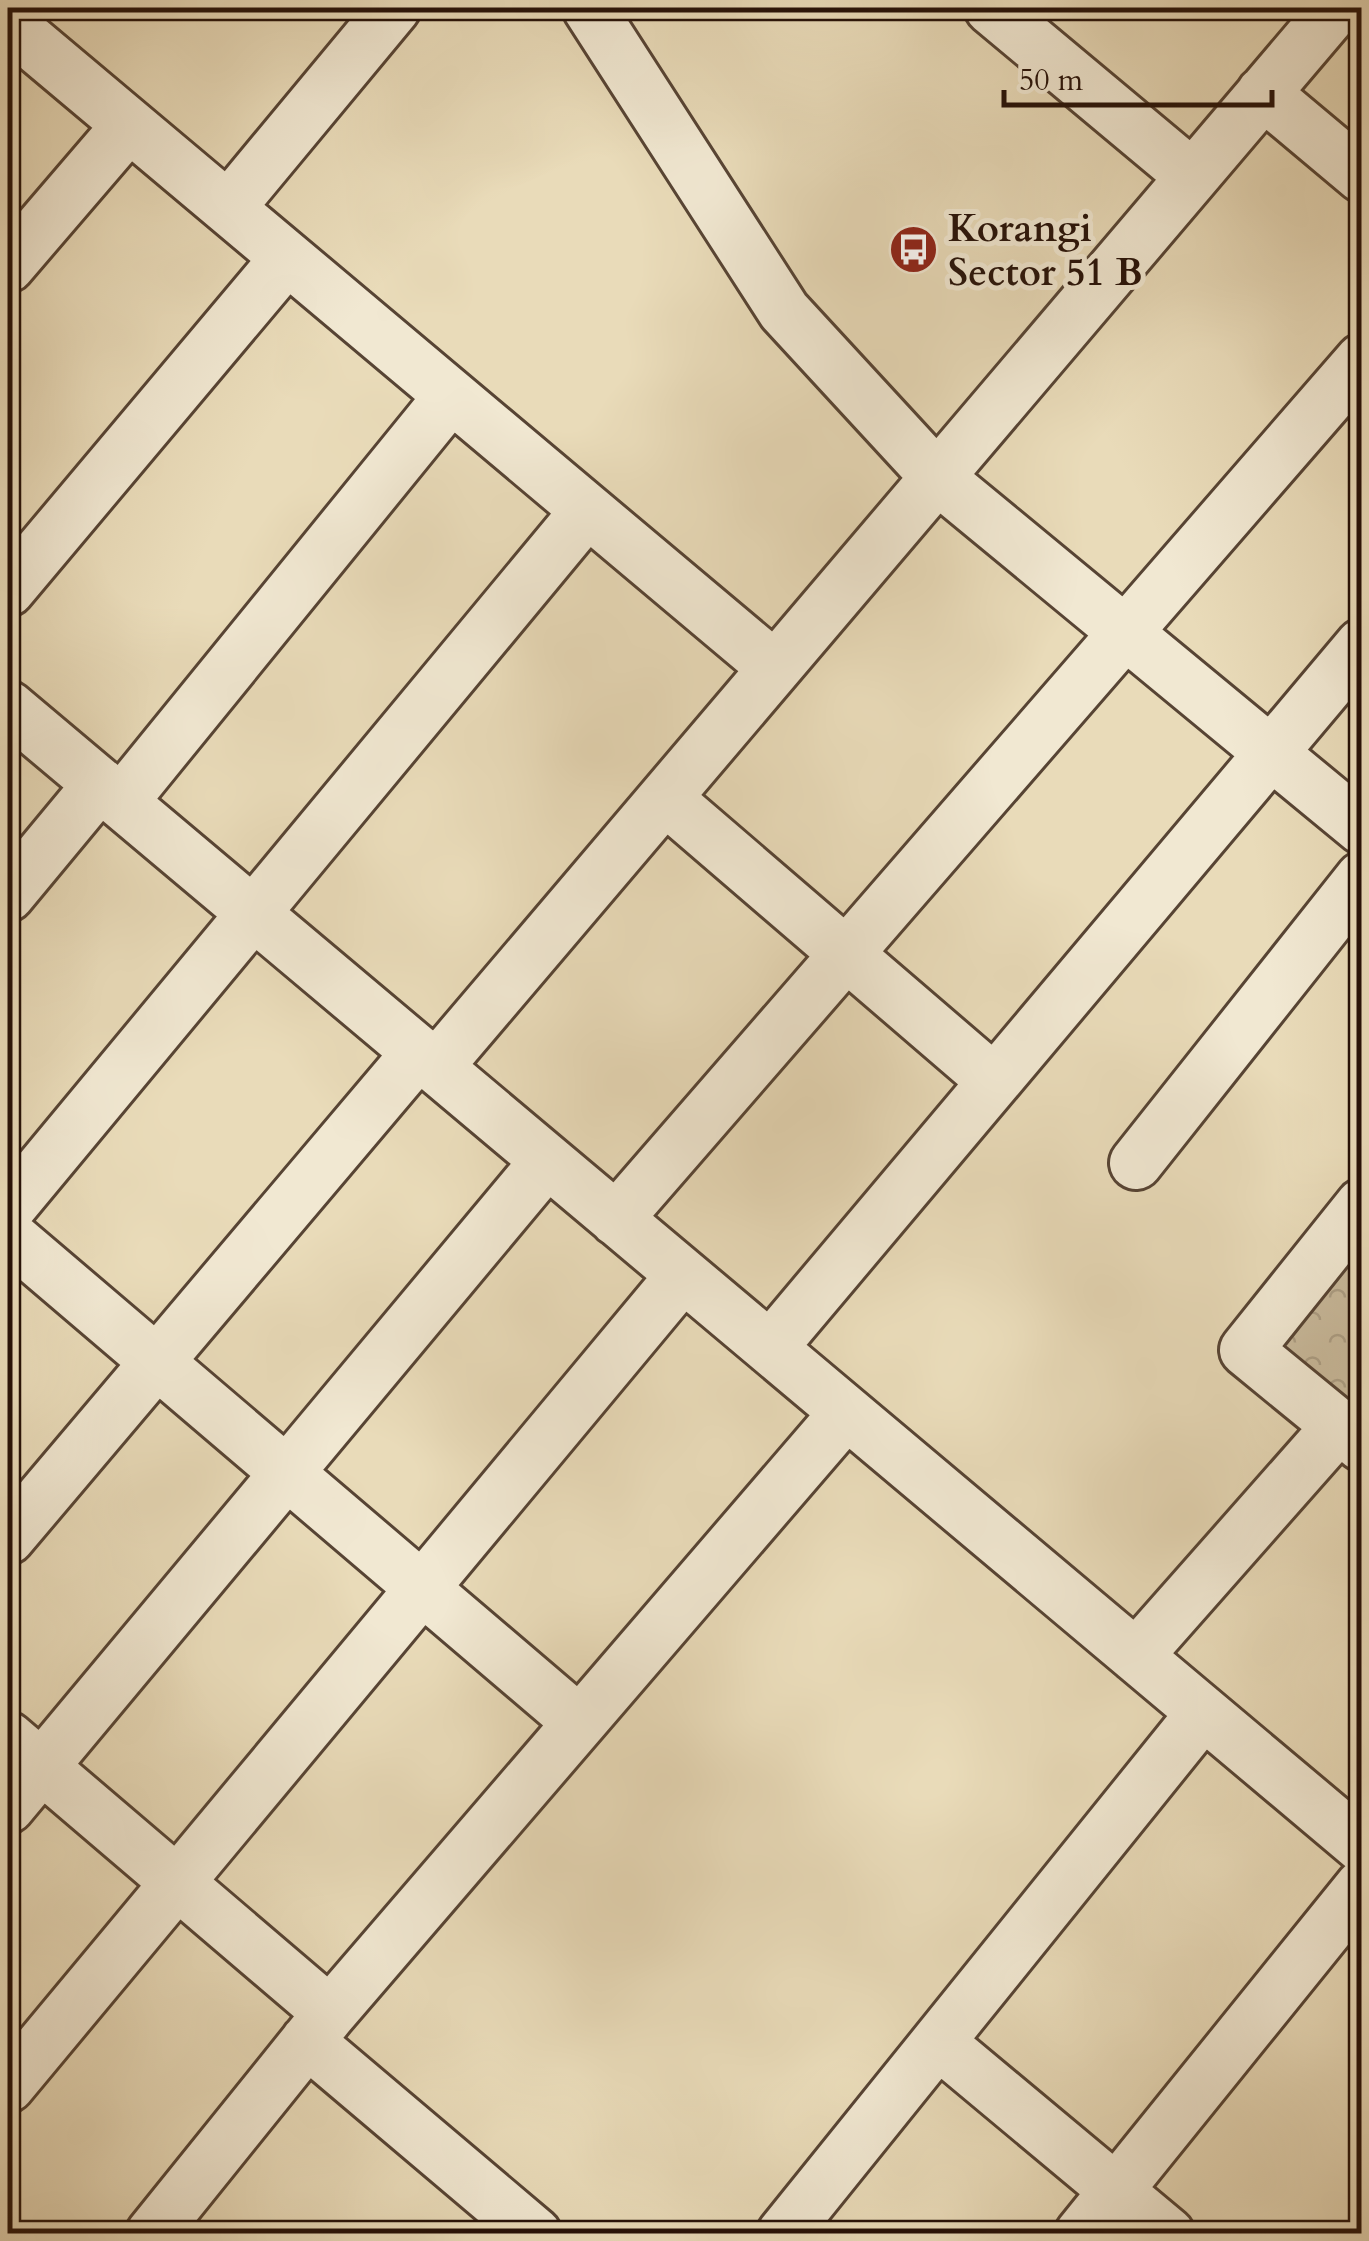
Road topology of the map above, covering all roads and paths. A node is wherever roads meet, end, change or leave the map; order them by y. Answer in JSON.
{"nodes":[{"id":1,"x":394,"y":8,"type":"edge"},
{"id":2,"x":589,"y":8,"type":"edge"},
{"id":3,"x":991,"y":8,"type":"edge"},
{"id":4,"x":1336,"y":8,"type":"edge"},
{"id":5,"x":19,"y":20,"type":"edge"},
{"id":6,"x":1263,"y":92,"type":"junction"},
{"id":7,"x":129,"y":125,"type":"junction"},
{"id":8,"x":1192,"y":176,"type":"junction"},
{"id":9,"x":1362,"y":176,"type":"edge"},
{"id":10,"x":228,"y":208,"type":"junction"},
{"id":11,"x":286,"y":258,"type":"junction"},
{"id":12,"x":8,"y":266,"type":"edge"},
{"id":13,"x":1362,"y":360,"type":"edge"},
{"id":14,"x":450,"y":396,"type":"junction"},
{"id":15,"x":938,"y":476,"type":"junction"},
{"id":16,"x":586,"y":512,"type":"junction"},
{"id":17,"x":8,"y":590,"type":"edge"},
{"id":18,"x":1124,"y":631,"type":"junction"},
{"id":19,"x":1362,"y":645,"type":"edge"},
{"id":20,"x":775,"y":668,"type":"junction"},
{"id":21,"x":8,"y":706,"type":"edge"},
{"id":22,"x":1270,"y":752,"type":"junction"},
{"id":23,"x":111,"y":793,"type":"junction"},
{"id":24,"x":665,"y":798,"type":"junction"},
{"id":25,"x":1362,"y":828,"type":"edge"},
{"id":26,"x":1362,"y":878,"type":"edge"},
{"id":27,"x":8,"y":895,"type":"edge"},
{"id":28,"x":255,"y":915,"type":"junction"},
{"id":29,"x":844,"y":952,"type":"junction"},
{"id":30,"x":427,"y":1060,"type":"junction"},
{"id":31,"x":994,"y":1080,"type":"junction"},
{"id":32,"x":547,"y":1161,"type":"junction"},
{"id":33,"x":1136,"y":1163,"type":"dead end"},
{"id":34,"x":1362,"y":1205,"type":"edge"},
{"id":35,"x":8,"y":1209,"type":"edge"},
{"id":36,"x":616,"y":1218,"type":"junction"},
{"id":37,"x":8,"y":1234,"type":"edge"},
{"id":38,"x":683,"y":1276,"type":"junction"},
{"id":39,"x":770,"y":1348,"type":"junction"},
{"id":40,"x":157,"y":1362,"type":"junction"},
{"id":41,"x":846,"y":1413,"type":"junction"},
{"id":42,"x":1350,"y":1435,"type":"edge"},
{"id":43,"x":288,"y":1474,"type":"junction"},
{"id":44,"x":8,"y":1538,"type":"edge"},
{"id":45,"x":422,"y":1588,"type":"junction"},
{"id":46,"x":1136,"y":1656,"type":"junction"},
{"id":47,"x":1203,"y":1713,"type":"junction"},
{"id":48,"x":579,"y":1722,"type":"junction"},
{"id":49,"x":24,"y":1752,"type":"edge"},
{"id":50,"x":8,"y":1807,"type":"edge"},
{"id":51,"x":1362,"y":1846,"type":"edge"},
{"id":52,"x":178,"y":1884,"type":"junction"},
{"id":53,"x":1362,"y":1886,"type":"edge"},
{"id":54,"x":318,"y":2027,"type":"junction"},
{"id":55,"x":938,"y":2042,"type":"junction"},
{"id":56,"x":8,"y":2086,"type":"edge"},
{"id":57,"x":1116,"y":2190,"type":"junction"},
{"id":58,"x":152,"y":2234,"type":"edge"},
{"id":59,"x":534,"y":2234,"type":"edge"},
{"id":60,"x":783,"y":2234,"type":"edge"},
{"id":61,"x":1081,"y":2234,"type":"edge"},
{"id":62,"x":1168,"y":2234,"type":"edge"}],
"edges":[{"from":1,"to":10,"type":"street"},
{"from":2,"to":15,"type":"street"},
{"from":3,"to":8,"type":"street"},
{"from":4,"to":6,"type":"street"},
{"from":5,"to":7,"type":"street"},
{"from":6,"to":8,"type":"street"},
{"from":6,"to":9,"type":"street"},
{"from":7,"to":10,"type":"street"},
{"from":7,"to":12,"type":"street"},
{"from":8,"to":15,"type":"street"},
{"from":10,"to":11,"type":"street"},
{"from":11,"to":14,"type":"street"},
{"from":11,"to":17,"type":"street"},
{"from":13,"to":18,"type":"street"},
{"from":14,"to":16,"type":"street"},
{"from":14,"to":23,"type":"street"},
{"from":15,"to":18,"type":"street"},
{"from":15,"to":20,"type":"street"},
{"from":16,"to":20,"type":"street"},
{"from":16,"to":28,"type":"street"},
{"from":18,"to":22,"type":"street"},
{"from":18,"to":29,"type":"street"},
{"from":19,"to":22,"type":"street"},
{"from":20,"to":24,"type":"street"},
{"from":21,"to":23,"type":"street"},
{"from":22,"to":25,"type":"street"},
{"from":22,"to":31,"type":"street"},
{"from":23,"to":27,"type":"street"},
{"from":23,"to":28,"type":"street"},
{"from":24,"to":29,"type":"street"},
{"from":24,"to":30,"type":"street"},
{"from":26,"to":33,"type":"street"},
{"from":28,"to":30,"type":"street"},
{"from":28,"to":35,"type":"street"},
{"from":29,"to":31,"type":"street"},
{"from":29,"to":36,"type":"street"},
{"from":30,"to":32,"type":"street"},
{"from":30,"to":40,"type":"street"},
{"from":31,"to":39,"type":"street"},
{"from":32,"to":36,"type":"street"},
{"from":32,"to":43,"type":"street"},
{"from":34,"to":42,"type":"street"},
{"from":36,"to":38,"type":"street"},
{"from":37,"to":40,"type":"street"},
{"from":38,"to":39,"type":"street"},
{"from":38,"to":45,"type":"street"},
{"from":39,"to":41,"type":"street"},
{"from":40,"to":43,"type":"street"},
{"from":40,"to":44,"type":"street"},
{"from":41,"to":46,"type":"street"},
{"from":41,"to":48,"type":"street"},
{"from":42,"to":46,"type":"street"},
{"from":43,"to":45,"type":"street"},
{"from":43,"to":49,"type":"street"},
{"from":45,"to":48,"type":"street"},
{"from":45,"to":52,"type":"street"},
{"from":46,"to":47,"type":"street"},
{"from":47,"to":51,"type":"street"},
{"from":47,"to":55,"type":"street"},
{"from":48,"to":54,"type":"street"},
{"from":49,"to":50,"type":"street"},
{"from":49,"to":52,"type":"street"},
{"from":52,"to":54,"type":"street"},
{"from":52,"to":56,"type":"street"},
{"from":53,"to":57,"type":"street"},
{"from":54,"to":58,"type":"street"},
{"from":54,"to":59,"type":"street"},
{"from":55,"to":57,"type":"street"},
{"from":55,"to":60,"type":"street"},
{"from":57,"to":61,"type":"street"},
{"from":57,"to":62,"type":"street"}]}
